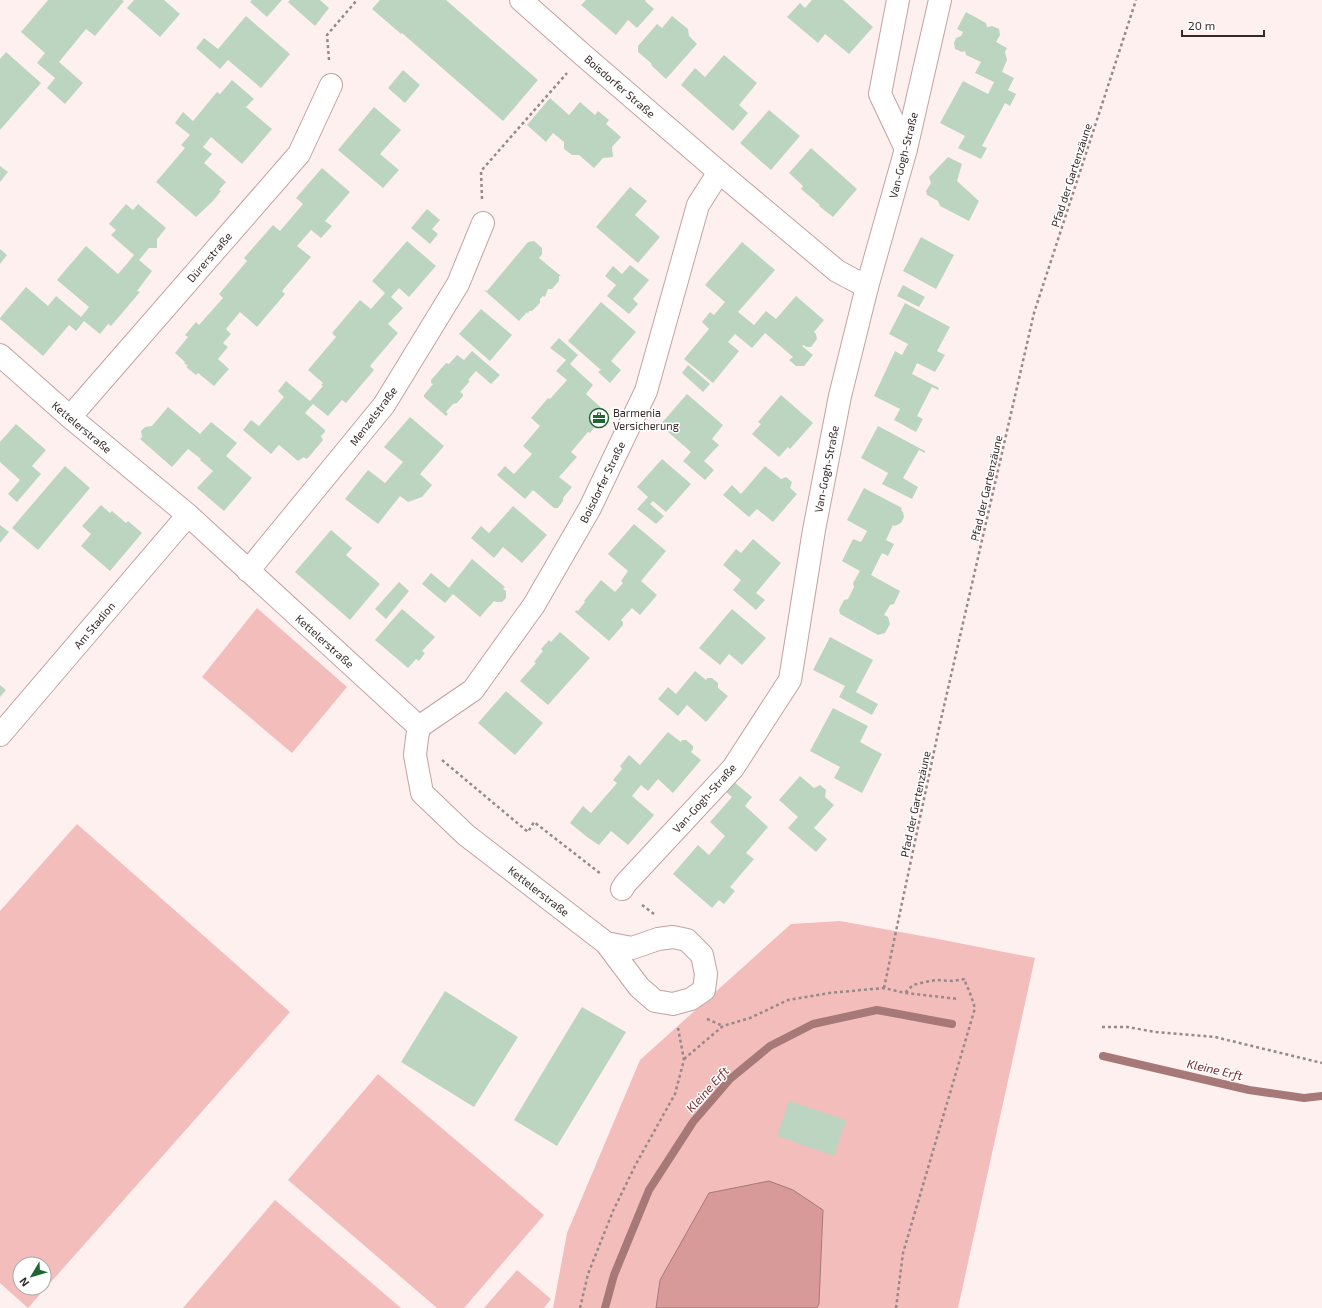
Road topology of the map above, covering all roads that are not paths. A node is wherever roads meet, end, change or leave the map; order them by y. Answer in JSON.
{"nodes":[{"id":1,"x":521,"y":0,"type":"edge"},
{"id":2,"x":898,"y":0,"type":"edge"},
{"id":3,"x":940,"y":0,"type":"edge"},
{"id":4,"x":331,"y":85,"type":"road end"},
{"id":5,"x":906,"y":149,"type":"junction"},
{"id":6,"x":719,"y":172,"type":"junction"},
{"id":7,"x":483,"y":223,"type":"road end"},
{"id":8,"x":868,"y":287,"type":"junction"},
{"id":9,"x":0,"y":355,"type":"edge"},
{"id":10,"x":70,"y":417,"type":"junction"},
{"id":11,"x":188,"y":516,"type":"junction"},
{"id":12,"x":248,"y":571,"type":"junction"},
{"id":13,"x":418,"y":732,"type":"junction"},
{"id":14,"x":0,"y":736,"type":"edge"},
{"id":15,"x":622,"y":889,"type":"road end"},
{"id":16,"x":606,"y":943,"type":"junction"}],
"edges":[{"from":1,"to":6,"type":"street","name":"Boisdorfer Straße"},
{"from":2,"to":5,"type":"street"},
{"from":3,"to":5,"type":"street","name":"Van-Gogh-Straße"},
{"from":4,"to":10,"type":"street","name":"Dürerstraße"},
{"from":5,"to":8,"type":"street","name":"Van-Gogh-Straße"},
{"from":6,"to":8,"type":"street","name":"Boisdorfer Straße"},
{"from":6,"to":13,"type":"street","name":"Boisdorfer Straße"},
{"from":7,"to":12,"type":"street","name":"Menzelstraße"},
{"from":8,"to":15,"type":"street","name":"Van-Gogh-Straße"},
{"from":9,"to":10,"type":"street","name":"Kettelerstraße"},
{"from":10,"to":11,"type":"street","name":"Kettelerstraße"},
{"from":11,"to":12,"type":"street","name":"Kettelerstraße"},
{"from":11,"to":14,"type":"street","name":"Am Stadion"},
{"from":12,"to":13,"type":"street","name":"Kettelerstraße"},
{"from":13,"to":16,"type":"street","name":"Kettelerstraße"},
{"from":16,"to":16,"type":"street","name":"Kettelerstraße"}]}
